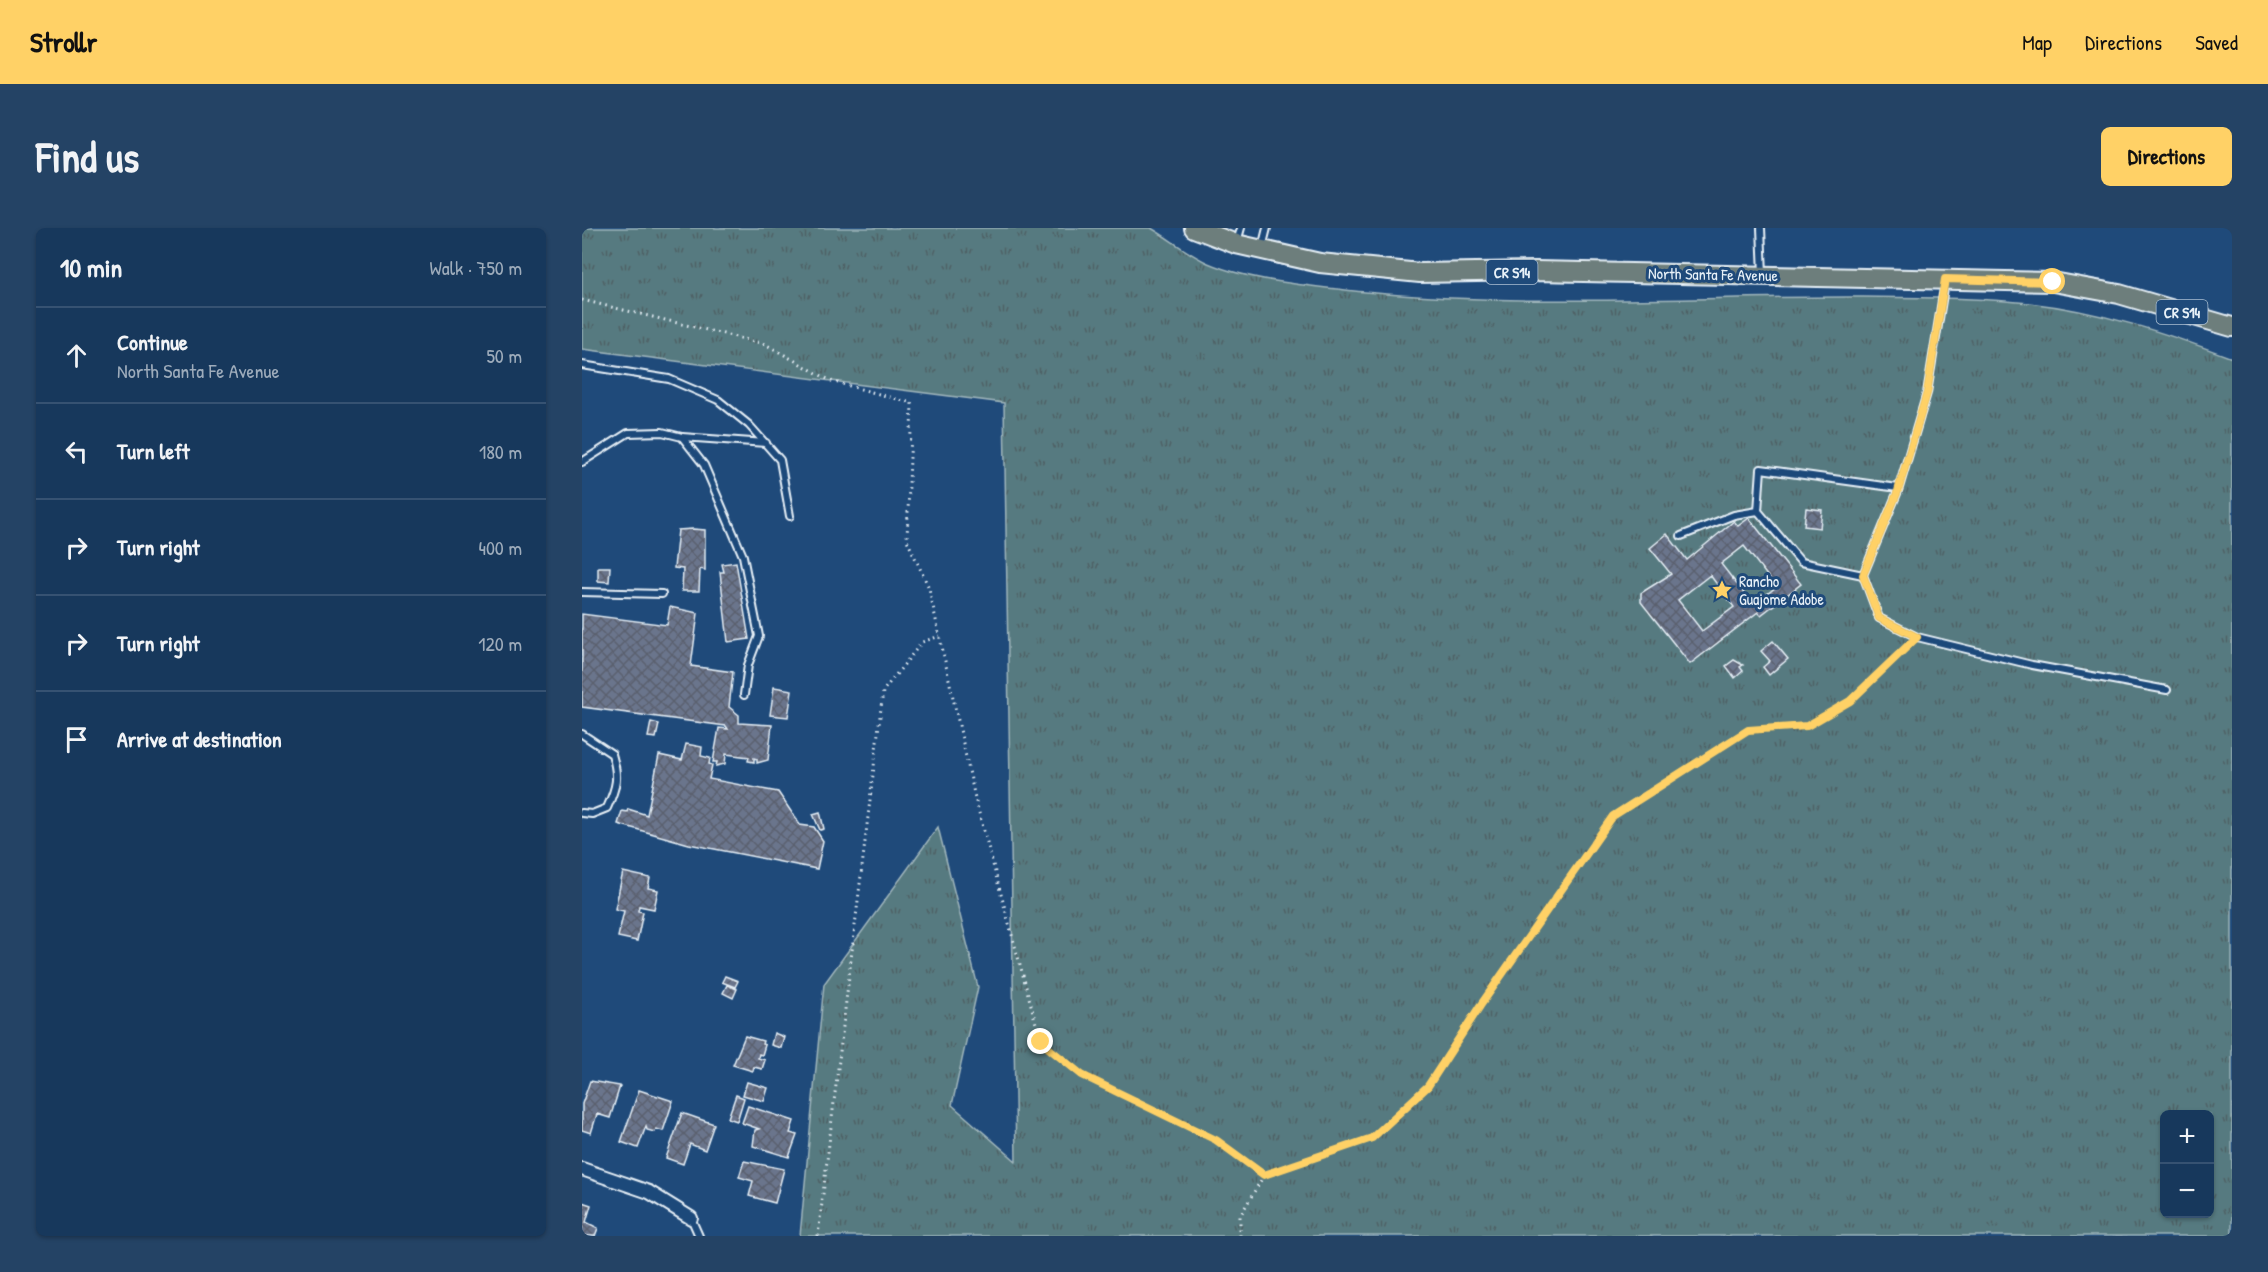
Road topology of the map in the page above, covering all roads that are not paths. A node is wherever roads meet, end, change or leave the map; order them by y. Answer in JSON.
{"nodes":[{"id":1,"x":1194,"y":228,"type":"edge"},
{"id":2,"x":1267,"y":228,"type":"edge"},
{"id":3,"x":1761,"y":228,"type":"edge"},
{"id":4,"x":1238,"y":236,"type":"edge"},
{"id":5,"x":1261,"y":249,"type":"junction"},
{"id":6,"x":1763,"y":275,"type":"junction"},
{"id":7,"x":1945,"y":279,"type":"junction"},
{"id":8,"x":2232,"y":327,"type":"edge"},
{"id":9,"x":582,"y":365,"type":"edge"},
{"id":10,"x":682,"y":437,"type":"junction"},
{"id":11,"x":766,"y":443,"type":"junction"},
{"id":12,"x":582,"y":462,"type":"edge"},
{"id":13,"x":1898,"y":488,"type":"junction"},
{"id":14,"x":1758,"y":511,"type":"junction"},
{"id":15,"x":790,"y":516,"type":"dead end"},
{"id":16,"x":1681,"y":536,"type":"dead end"},
{"id":17,"x":1863,"y":575,"type":"junction"},
{"id":18,"x":582,"y":592,"type":"edge"},
{"id":19,"x":662,"y":594,"type":"dead end"},
{"id":20,"x":2167,"y":690,"type":"dead end"},
{"id":21,"x":744,"y":695,"type":"dead end"},
{"id":22,"x":582,"y":734,"type":"edge"},
{"id":23,"x":582,"y":813,"type":"edge"},
{"id":24,"x":582,"y":1169,"type":"edge"},
{"id":25,"x":691,"y":1218,"type":"joint"},
{"id":26,"x":699,"y":1236,"type":"edge"}],
"edges":[{"from":1,"to":4,"type":"main road","name":"North Santa Fe Avenue","number":"CR S14"},
{"from":2,"to":5,"type":"lane"},
{"from":3,"to":6,"type":"lane"},
{"from":4,"to":5,"type":"main road","name":"North Santa Fe Avenue","number":"CR S14"},
{"from":5,"to":6,"type":"main road","name":"North Santa Fe Avenue","number":"CR S14"},
{"from":6,"to":7,"type":"main road","name":"North Santa Fe Avenue","number":"CR S14"},
{"from":7,"to":8,"type":"main road","name":"North Santa Fe Avenue","number":"CR S14"},
{"from":7,"to":13,"type":"lane"},
{"from":9,"to":11,"type":"lane"},
{"from":10,"to":11,"type":"lane"},
{"from":10,"to":12,"type":"lane"},
{"from":10,"to":21,"type":"lane"},
{"from":11,"to":15,"type":"lane"},
{"from":13,"to":14,"type":"lane"},
{"from":13,"to":17,"type":"lane"},
{"from":14,"to":16,"type":"lane"},
{"from":14,"to":17,"type":"lane"},
{"from":17,"to":20,"type":"lane"},
{"from":18,"to":19,"type":"lane"},
{"from":22,"to":23,"type":"lane"},
{"from":24,"to":25,"type":"street"},
{"from":25,"to":26,"type":"lane"}]}
